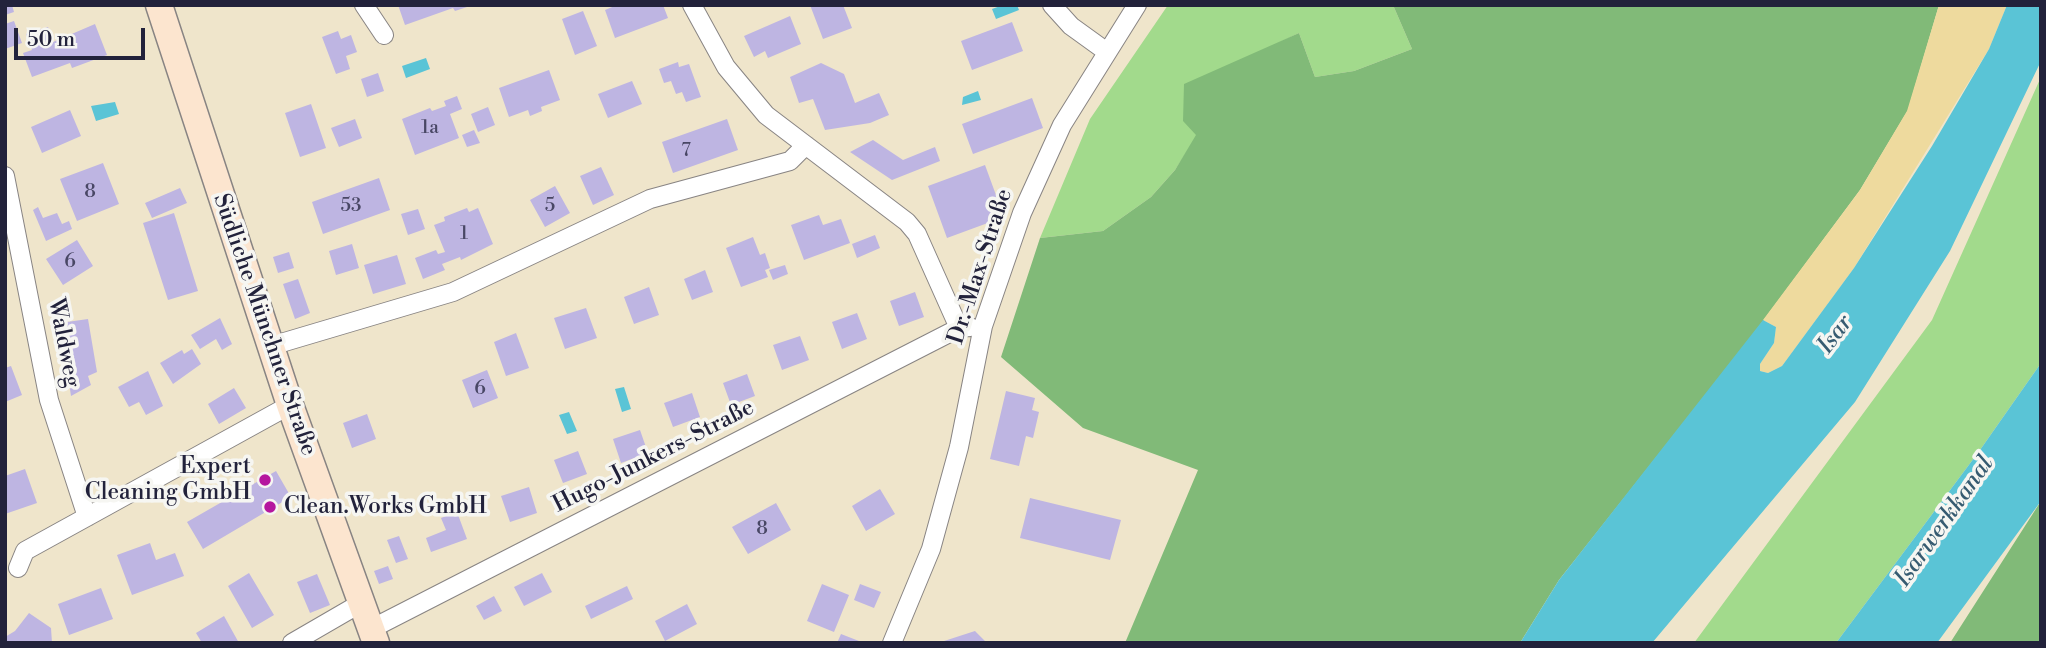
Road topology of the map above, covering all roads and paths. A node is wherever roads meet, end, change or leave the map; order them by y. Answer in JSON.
{"nodes":[{"id":1,"x":159,"y":5,"type":"edge"},
{"id":2,"x":364,"y":5,"type":"edge"},
{"id":3,"x":692,"y":5,"type":"edge"},
{"id":4,"x":1052,"y":5,"type":"edge"},
{"id":5,"x":1138,"y":5,"type":"edge"},
{"id":6,"x":384,"y":35,"type":"dead end"},
{"id":7,"x":1107,"y":51,"type":"junction"},
{"id":8,"x":806,"y":145,"type":"junction"},
{"id":9,"x":5,"y":176,"type":"edge"},
{"id":10,"x":984,"y":326,"type":"junction"},
{"id":11,"x":959,"y":328,"type":"junction"},
{"id":12,"x":271,"y":346,"type":"junction"},
{"id":13,"x":290,"y":405,"type":"junction"},
{"id":14,"x":87,"y":517,"type":"junction"},
{"id":15,"x":18,"y":568,"type":"dead end"},
{"id":16,"x":361,"y":603,"type":"junction"},
{"id":17,"x":373,"y":636,"type":"edge"},
{"id":18,"x":292,"y":643,"type":"edge"},
{"id":19,"x":892,"y":643,"type":"edge"}],
"edges":[{"from":1,"to":12,"type":"main road","name":"Südliche Münchner Straße"},
{"from":2,"to":6,"type":"street"},
{"from":3,"to":8,"type":"street"},
{"from":4,"to":7,"type":"street"},
{"from":5,"to":7,"type":"street","name":"Dr.-Max-Straße"},
{"from":7,"to":10,"type":"street","name":"Dr.-Max-Straße"},
{"from":8,"to":11,"type":"street"},
{"from":8,"to":12,"type":"street"},
{"from":9,"to":14,"type":"street","name":"Waldweg"},
{"from":10,"to":11,"type":"street"},
{"from":10,"to":19,"type":"street","name":"Dr.-Max-Straße"},
{"from":11,"to":17,"type":"street","name":"Hugo-Junkers-Straße"},
{"from":12,"to":13,"type":"main road","name":"Südliche Münchner Straße"},
{"from":13,"to":14,"type":"street"},
{"from":13,"to":16,"type":"main road","name":"Südliche Münchner Straße"},
{"from":14,"to":15,"type":"street"},
{"from":16,"to":17,"type":"main road","name":"Südliche Münchner Straße"},
{"from":16,"to":18,"type":"street"}]}
